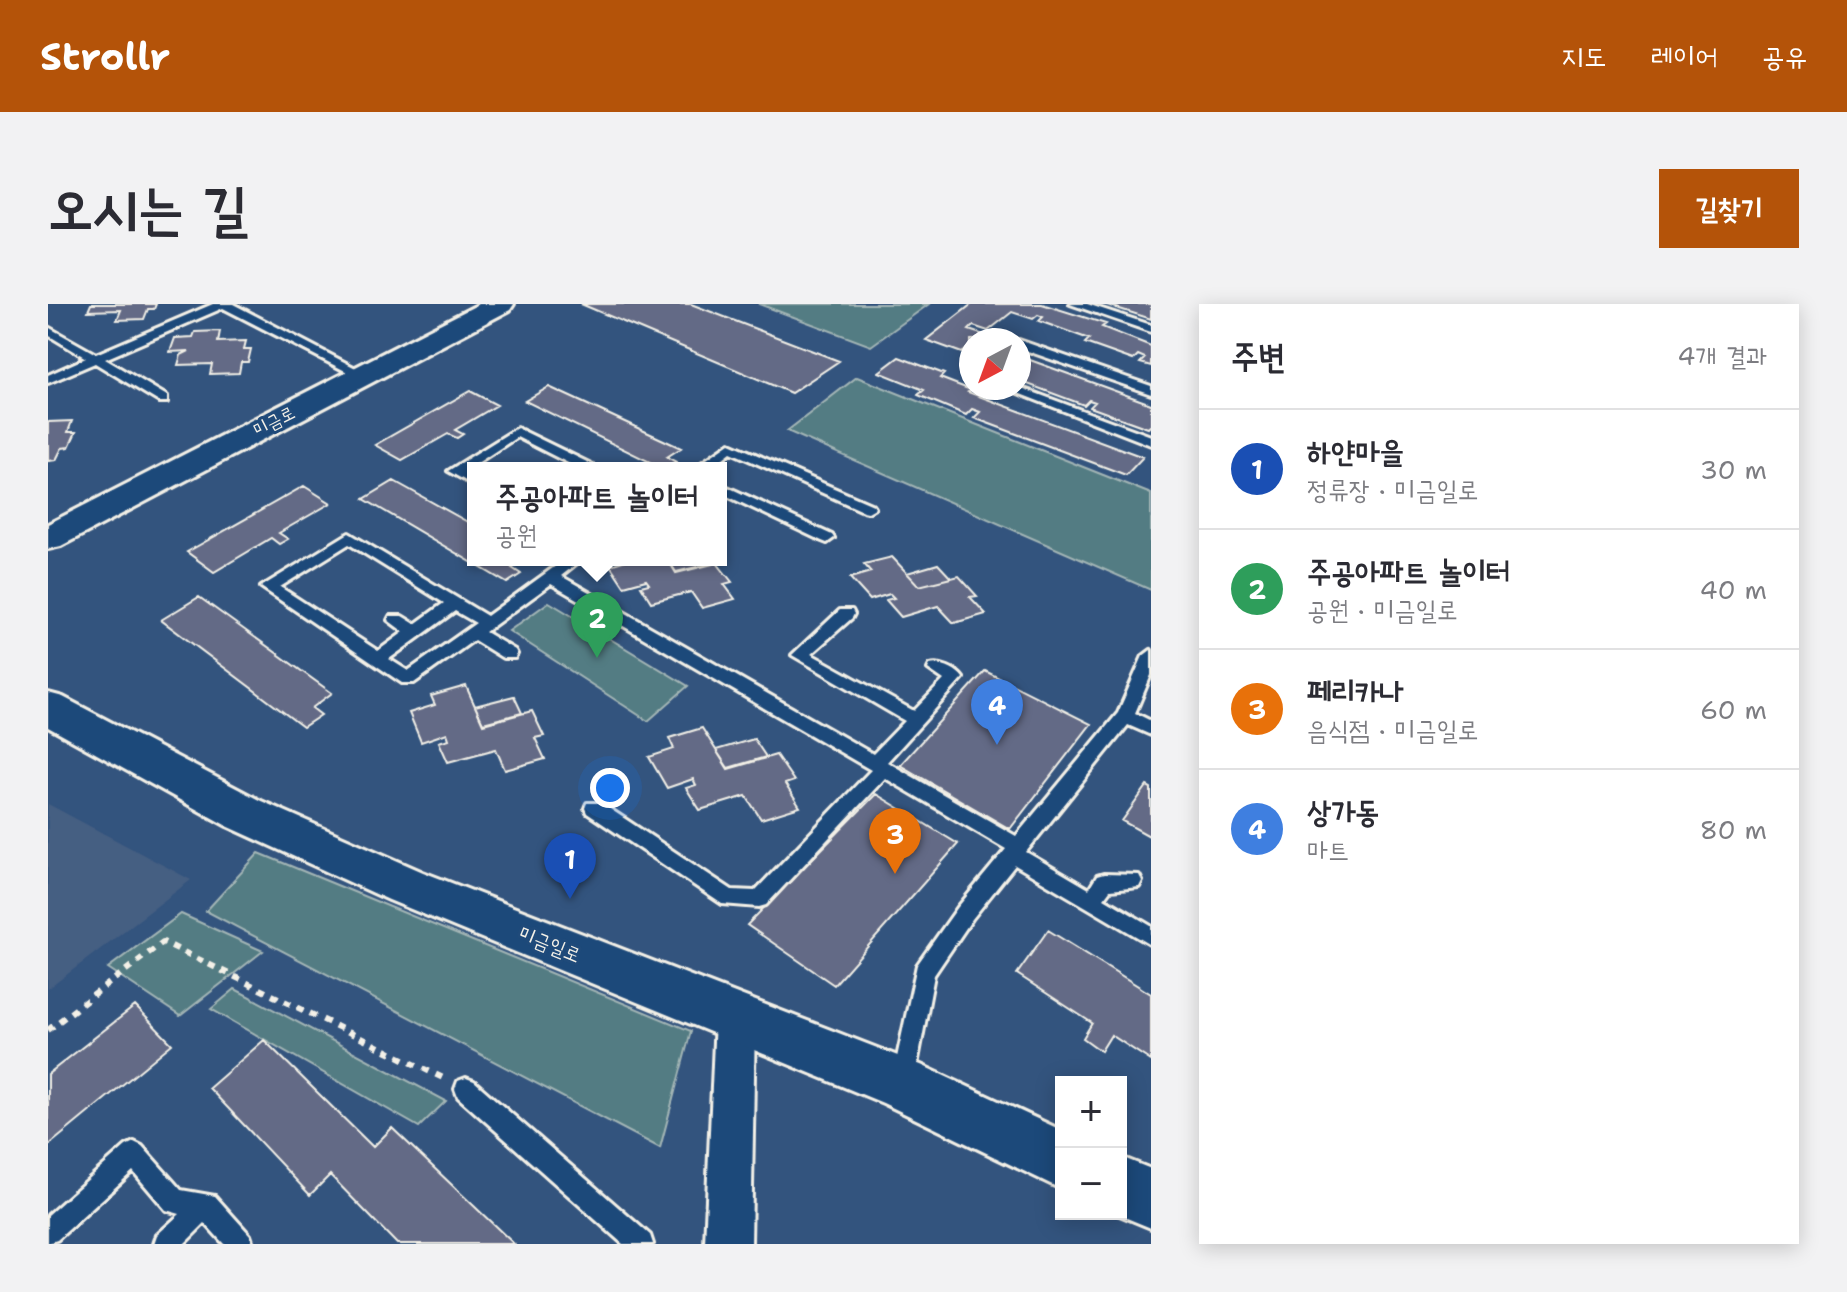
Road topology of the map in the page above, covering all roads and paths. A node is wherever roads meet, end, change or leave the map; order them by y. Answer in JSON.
{"nodes":[{"id":1,"x":223,"y":304,"type":"edge"},
{"id":2,"x":500,"y":304,"type":"edge"},
{"id":3,"x":1076,"y":304,"type":"edge"},
{"id":4,"x":1151,"y":329,"type":"edge"},
{"id":5,"x":48,"y":330,"type":"edge"},
{"id":6,"x":64,"y":340,"type":"junction"},
{"id":7,"x":48,"y":346,"type":"edge"},
{"id":8,"x":1031,"y":348,"type":"edge"},
{"id":9,"x":96,"y":358,"type":"junction"},
{"id":10,"x":363,"y":375,"type":"junction"},
{"id":11,"x":52,"y":377,"type":"edge"},
{"id":12,"x":71,"y":386,"type":"dead end"},
{"id":13,"x":1151,"y":390,"type":"edge"},
{"id":14,"x":1031,"y":396,"type":"edge"},
{"id":15,"x":163,"y":399,"type":"dead end"},
{"id":16,"x":1151,"y":441,"type":"edge"},
{"id":17,"x":469,"y":462,"type":"edge"},
{"id":18,"x":576,"y":462,"type":"edge"},
{"id":19,"x":709,"y":462,"type":"edge"},
{"id":20,"x":467,"y":463,"type":"edge"},
{"id":21,"x":467,"y":478,"type":"edge"},
{"id":22,"x":727,"y":491,"type":"edge"},
{"id":23,"x":868,"y":508,"type":"dead end"},
{"id":24,"x":48,"y":538,"type":"edge"},
{"id":25,"x":827,"y":538,"type":"dead end"},
{"id":26,"x":566,"y":566,"type":"edge"},
{"id":27,"x":551,"y":577,"type":"junction"},
{"id":28,"x":455,"y":603,"type":"junction"},
{"id":29,"x":846,"y":614,"type":"dead end"},
{"id":30,"x":396,"y":620,"type":"dead end"},
{"id":31,"x":480,"y":628,"type":"junction"},
{"id":32,"x":416,"y":632,"type":"junction"},
{"id":33,"x":509,"y":654,"type":"dead end"},
{"id":34,"x":1151,"y":656,"type":"edge"},
{"id":35,"x":378,"y":659,"type":"junction"},
{"id":36,"x":936,"y":669,"type":"dead end"},
{"id":37,"x":48,"y":708,"type":"edge"},
{"id":38,"x":1125,"y":716,"type":"junction"},
{"id":39,"x":917,"y":720,"type":"junction"},
{"id":40,"x":1151,"y":729,"type":"edge"},
{"id":41,"x":879,"y":767,"type":"junction"},
{"id":42,"x":594,"y":808,"type":"dead end"},
{"id":43,"x":1016,"y":851,"type":"junction"},
{"id":44,"x":1132,"y":881,"type":"dead end"},
{"id":45,"x":1092,"y":901,"type":"junction"},
{"id":46,"x":1151,"y":936,"type":"edge"},
{"id":47,"x":735,"y":1019,"type":"junction"},
{"id":48,"x":48,"y":1030,"type":"edge"},
{"id":49,"x":902,"y":1084,"type":"junction"},
{"id":50,"x":466,"y":1089,"type":"joint"},
{"id":51,"x":1055,"y":1157,"type":"edge"},
{"id":52,"x":1127,"y":1189,"type":"edge"},
{"id":53,"x":1151,"y":1199,"type":"edge"},
{"id":54,"x":206,"y":1205,"type":"junction"},
{"id":55,"x":48,"y":1231,"type":"edge"},
{"id":56,"x":735,"y":1243,"type":"edge"},
{"id":57,"x":166,"y":1244,"type":"edge"},
{"id":58,"x":241,"y":1244,"type":"edge"},
{"id":59,"x":641,"y":1244,"type":"edge"}],
"edges":[{"from":1,"to":9,"type":"lane"},
{"from":1,"to":10,"type":"lane"},
{"from":2,"to":10,"type":"street","name":"미금로"},
{"from":3,"to":4,"type":"lane"},
{"from":5,"to":6,"type":"lane"},
{"from":6,"to":7,"type":"lane"},
{"from":6,"to":9,"type":"lane"},
{"from":8,"to":13,"type":"lane"},
{"from":9,"to":11,"type":"lane"},
{"from":9,"to":15,"type":"lane"},
{"from":10,"to":24,"type":"street","name":"미금로"},
{"from":11,"to":12,"type":"lane"},
{"from":14,"to":16,"type":"lane"},
{"from":17,"to":18,"type":"lane"},
{"from":19,"to":23,"type":"lane"},
{"from":20,"to":21,"type":"lane"},
{"from":22,"to":25,"type":"lane"},
{"from":26,"to":27,"type":"lane"},
{"from":27,"to":31,"type":"lane"},
{"from":27,"to":41,"type":"lane"},
{"from":28,"to":31,"type":"lane"},
{"from":28,"to":32,"type":"lane"},
{"from":28,"to":35,"type":"lane"},
{"from":29,"to":39,"type":"lane"},
{"from":30,"to":32,"type":"lane"},
{"from":31,"to":33,"type":"lane"},
{"from":31,"to":35,"type":"lane"},
{"from":32,"to":35,"type":"lane"},
{"from":34,"to":38,"type":"lane"},
{"from":36,"to":39,"type":"lane"},
{"from":37,"to":47,"type":"street","name":"미금일로"},
{"from":38,"to":40,"type":"lane"},
{"from":38,"to":43,"type":"lane"},
{"from":39,"to":41,"type":"lane"},
{"from":41,"to":42,"type":"lane"},
{"from":41,"to":43,"type":"lane"},
{"from":43,"to":45,"type":"lane"},
{"from":43,"to":49,"type":"lane"},
{"from":44,"to":45,"type":"lane"},
{"from":45,"to":46,"type":"lane"},
{"from":47,"to":49,"type":"street","name":"미금일로"},
{"from":47,"to":56,"type":"street"},
{"from":48,"to":50,"type":"path"},
{"from":49,"to":51,"type":"street","name":"미금일로"},
{"from":50,"to":59,"type":"lane"},
{"from":52,"to":53,"type":"street"},
{"from":54,"to":55,"type":"lane"},
{"from":54,"to":57,"type":"lane"},
{"from":54,"to":58,"type":"lane"}]}
